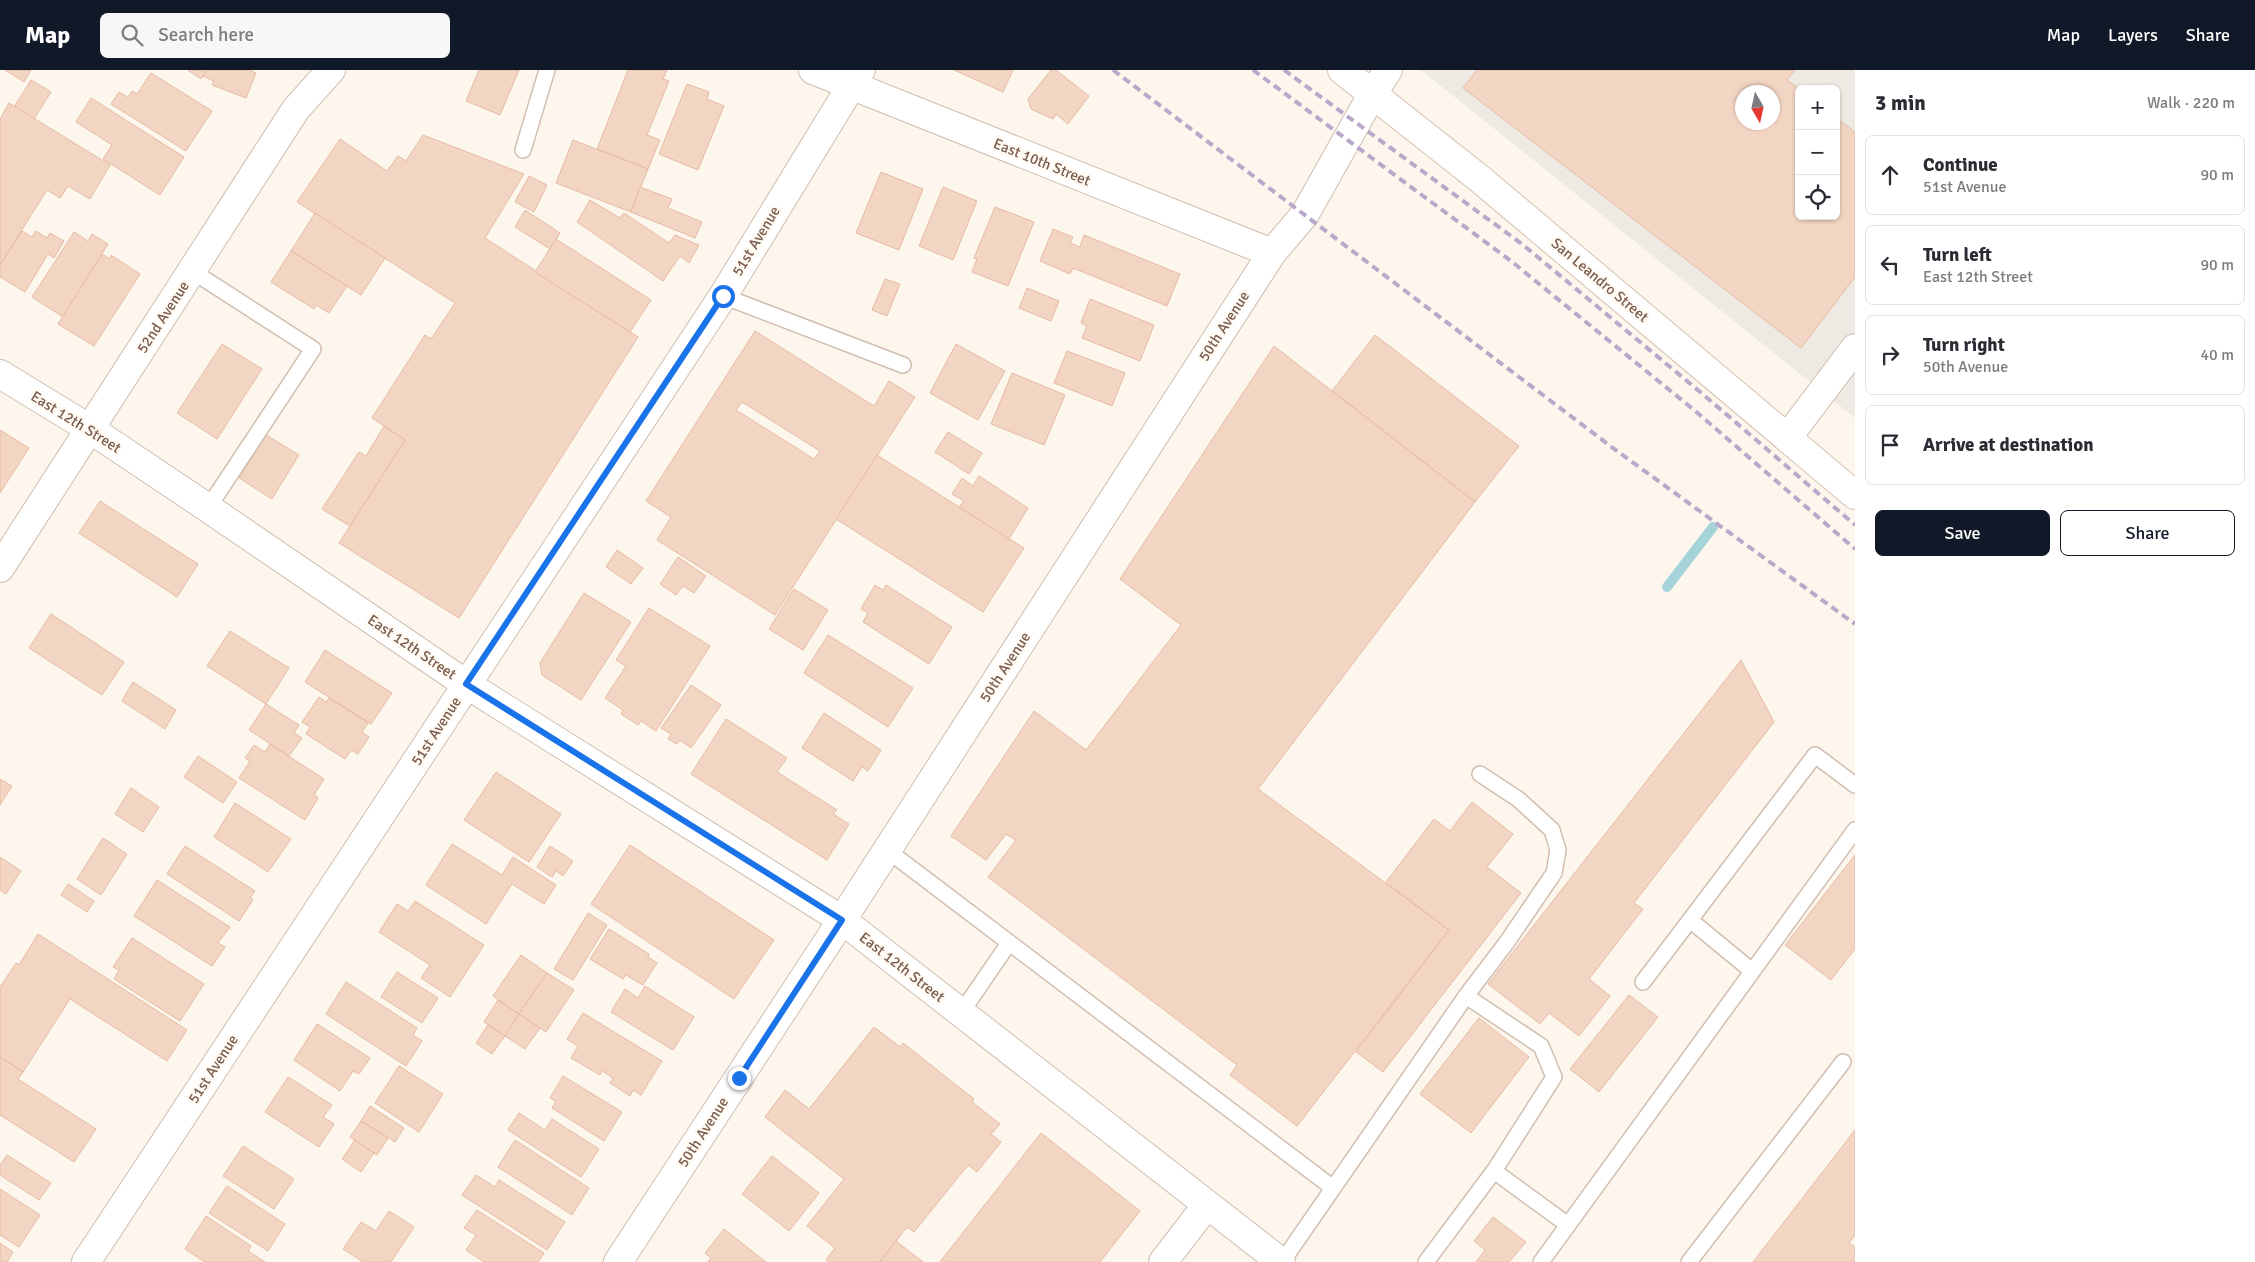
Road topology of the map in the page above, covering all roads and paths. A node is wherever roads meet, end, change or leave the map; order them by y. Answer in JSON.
{"nodes":[{"id":1,"x":331,"y":70,"type":"edge"},
{"id":2,"x":546,"y":70,"type":"edge"},
{"id":3,"x":813,"y":70,"type":"edge"},
{"id":4,"x":1342,"y":70,"type":"edge"},
{"id":5,"x":1388,"y":70,"type":"edge"},
{"id":6,"x":856,"y":78,"type":"edge"},
{"id":7,"x":1373,"y":93,"type":"junction"},
{"id":8,"x":522,"y":150,"type":"dead end"},
{"id":9,"x":1272,"y":253,"type":"junction"},
{"id":10,"x":192,"y":271,"type":"junction"},
{"id":11,"x":723,"y":296,"type":"junction"},
{"id":12,"x":1855,"y":348,"type":"edge"},
{"id":13,"x":903,"y":365,"type":"dead end"},
{"id":14,"x":0,"y":374,"type":"edge"},
{"id":15,"x":90,"y":429,"type":"junction"},
{"id":16,"x":1787,"y":438,"type":"junction"},
{"id":17,"x":1855,"y":494,"type":"edge"},
{"id":18,"x":208,"y":508,"type":"junction"},
{"id":19,"x":0,"y":568,"type":"edge"},
{"id":20,"x":466,"y":684,"type":"junction"},
{"id":21,"x":1480,"y":774,"type":"dead end"},
{"id":22,"x":1855,"y":785,"type":"edge"},
{"id":23,"x":1855,"y":830,"type":"edge"},
{"id":24,"x":887,"y":850,"type":"junction"},
{"id":25,"x":842,"y":920,"type":"junction"},
{"id":26,"x":1690,"y":920,"type":"junction"},
{"id":27,"x":1009,"y":943,"type":"junction"},
{"id":28,"x":1752,"y":971,"type":"junction"},
{"id":29,"x":1643,"y":982,"type":"dead end"},
{"id":30,"x":1466,"y":996,"type":"junction"},
{"id":31,"x":961,"y":1013,"type":"junction"},
{"id":32,"x":1842,"y":1062,"type":"dead end"},
{"id":33,"x":1494,"y":1172,"type":"junction"},
{"id":34,"x":1333,"y":1188,"type":"junction"},
{"id":35,"x":1206,"y":1206,"type":"junction"},
{"id":36,"x":1568,"y":1225,"type":"junction"},
{"id":37,"x":86,"y":1262,"type":"edge"},
{"id":38,"x":618,"y":1262,"type":"edge"},
{"id":39,"x":1163,"y":1262,"type":"edge"},
{"id":40,"x":1281,"y":1262,"type":"edge"},
{"id":41,"x":1426,"y":1262,"type":"edge"},
{"id":42,"x":1541,"y":1262,"type":"edge"},
{"id":43,"x":1690,"y":1262,"type":"edge"}],
"edges":[{"from":1,"to":10,"type":"street","name":"52nd Avenue"},
{"from":2,"to":8,"type":"lane"},
{"from":3,"to":6,"type":"street","name":"East 10th Street"},
{"from":4,"to":7,"type":"street","name":"San Leandro Street"},
{"from":5,"to":7,"type":"street","name":"50th Avenue"},
{"from":6,"to":9,"type":"street","name":"East 10th Street"},
{"from":6,"to":11,"type":"street","name":"51st Avenue"},
{"from":7,"to":9,"type":"street","name":"50th Avenue"},
{"from":7,"to":16,"type":"street","name":"San Leandro Street"},
{"from":9,"to":24,"type":"street","name":"50th Avenue"},
{"from":10,"to":15,"type":"street","name":"52nd Avenue"},
{"from":10,"to":18,"type":"lane"},
{"from":11,"to":13,"type":"lane"},
{"from":11,"to":20,"type":"street","name":"51st Avenue"},
{"from":12,"to":16,"type":"street"},
{"from":14,"to":15,"type":"street","name":"East 12th Street"},
{"from":15,"to":18,"type":"street","name":"East 12th Street"},
{"from":15,"to":19,"type":"street","name":"52nd Avenue"},
{"from":16,"to":17,"type":"street","name":"San Leandro Street"},
{"from":18,"to":20,"type":"street","name":"East 12th Street"},
{"from":20,"to":25,"type":"street","name":"East 12th Street"},
{"from":20,"to":37,"type":"street","name":"51st Avenue"},
{"from":21,"to":30,"type":"lane"},
{"from":22,"to":26,"type":"lane"},
{"from":23,"to":28,"type":"lane"},
{"from":24,"to":25,"type":"street","name":"50th Avenue"},
{"from":24,"to":27,"type":"lane"},
{"from":25,"to":31,"type":"street","name":"East 12th Street"},
{"from":25,"to":38,"type":"street","name":"50th Avenue"},
{"from":26,"to":28,"type":"lane"},
{"from":26,"to":29,"type":"lane"},
{"from":27,"to":31,"type":"lane"},
{"from":27,"to":34,"type":"lane"},
{"from":28,"to":36,"type":"lane"},
{"from":30,"to":33,"type":"lane"},
{"from":30,"to":34,"type":"lane"},
{"from":31,"to":35,"type":"street","name":"East 12th Street"},
{"from":32,"to":43,"type":"lane"},
{"from":33,"to":36,"type":"lane"},
{"from":33,"to":41,"type":"lane"},
{"from":34,"to":40,"type":"lane"},
{"from":35,"to":39,"type":"street"},
{"from":35,"to":40,"type":"street","name":"East 12th Street"},
{"from":36,"to":42,"type":"lane"}]}
